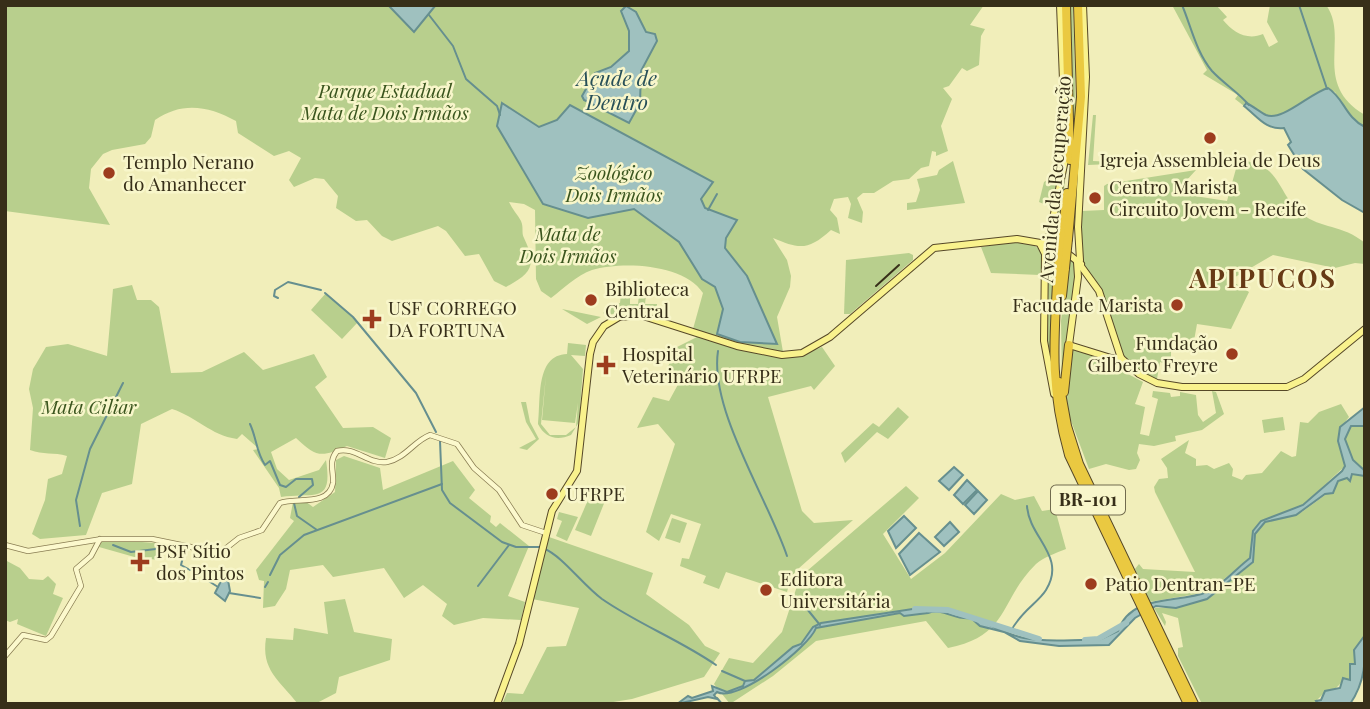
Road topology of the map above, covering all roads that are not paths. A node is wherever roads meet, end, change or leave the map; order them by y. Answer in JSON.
{"nodes":[{"id":1,"x":1060,"y":5,"type":"edge"},
{"id":2,"x":1066,"y":5,"type":"edge"},
{"id":3,"x":1078,"y":5,"type":"edge"},
{"id":4,"x":1083,"y":5,"type":"edge"},
{"id":5,"x":1066,"y":155,"type":"junction"},
{"id":6,"x":1069,"y":174,"type":"junction"},
{"id":7,"x":1065,"y":237,"type":"junction"},
{"id":8,"x":1045,"y":245,"type":"junction"},
{"id":9,"x":1078,"y":260,"type":"junction"},
{"id":10,"x":1062,"y":267,"type":"junction"},
{"id":11,"x":1091,"y":278,"type":"junction"},
{"id":12,"x":1078,"y":279,"type":"junction"},
{"id":13,"x":1365,"y":329,"type":"edge"},
{"id":14,"x":1069,"y":345,"type":"junction"},
{"id":15,"x":1121,"y":358,"type":"junction"},
{"id":16,"x":1054,"y":395,"type":"junction"},
{"id":17,"x":1064,"y":412,"type":"junction"},
{"id":18,"x":546,"y":533,"type":"junction"},
{"id":19,"x":100,"y":539,"type":"junction"},
{"id":20,"x":5,"y":545,"type":"edge"},
{"id":21,"x":1139,"y":598,"type":"junction"},
{"id":22,"x":1149,"y":617,"type":"junction"},
{"id":23,"x":5,"y":656,"type":"edge"},
{"id":24,"x":497,"y":704,"type":"edge"},
{"id":25,"x":1188,"y":704,"type":"edge"},
{"id":26,"x":1194,"y":704,"type":"edge"}],
"edges":[{"from":1,"to":5,"type":"main road","name":"Avenida da Recuperação"},
{"from":2,"to":6,"type":"highway","name":"Avenida da Recuperação","number":"BR-101"},
{"from":3,"to":7,"type":"highway","name":"Avenida da Recuperação","number":"BR-101"},
{"from":4,"to":9,"type":"main road","name":"Avenida da Recuperação"},
{"from":5,"to":6,"type":"highway"},
{"from":5,"to":8,"type":"main road","name":"Avenida da Recuperação"},
{"from":6,"to":7,"type":"highway","name":"Avenida da Recuperação","number":"BR-101"},
{"from":7,"to":10,"type":"highway","name":"Avenida da Recuperação","number":"BR-101","bridge":true},
{"from":8,"to":9,"type":"main road"},
{"from":8,"to":16,"type":"main road","name":"Avenida da Recuperação"},
{"from":8,"to":18,"type":"main road"},
{"from":9,"to":11,"type":"main road"},
{"from":9,"to":12,"type":"main road","name":"Avenida da Recuperação"},
{"from":10,"to":16,"type":"highway","name":"Avenida da Recuperação","number":"BR-101"},
{"from":10,"to":17,"type":"highway","name":"Avenida da Recuperação","number":"BR-101"},
{"from":11,"to":12,"type":"main road"},
{"from":11,"to":15,"type":"main road"},
{"from":12,"to":14,"type":"main road","name":"Avenida da Recuperação"},
{"from":13,"to":15,"type":"main road"},
{"from":14,"to":15,"type":"main road"},
{"from":14,"to":17,"type":"highway"},
{"from":16,"to":21,"type":"highway","name":"Avenida da Recuperação","number":"BR-101"},
{"from":17,"to":21,"type":"highway","name":"Avenida da Recuperação","number":"BR-101"},
{"from":18,"to":19,"type":"street"},
{"from":18,"to":24,"type":"main road"},
{"from":19,"to":20,"type":"street"},
{"from":19,"to":23,"type":"street"},
{"from":21,"to":22,"type":"highway","name":"Avenida da Recuperação","number":"BR-101"},
{"from":22,"to":25,"type":"highway","name":"Avenida da Recuperação","number":"BR-101"},
{"from":22,"to":26,"type":"highway","name":"Avenida da Recuperação","number":"BR-101"}]}
